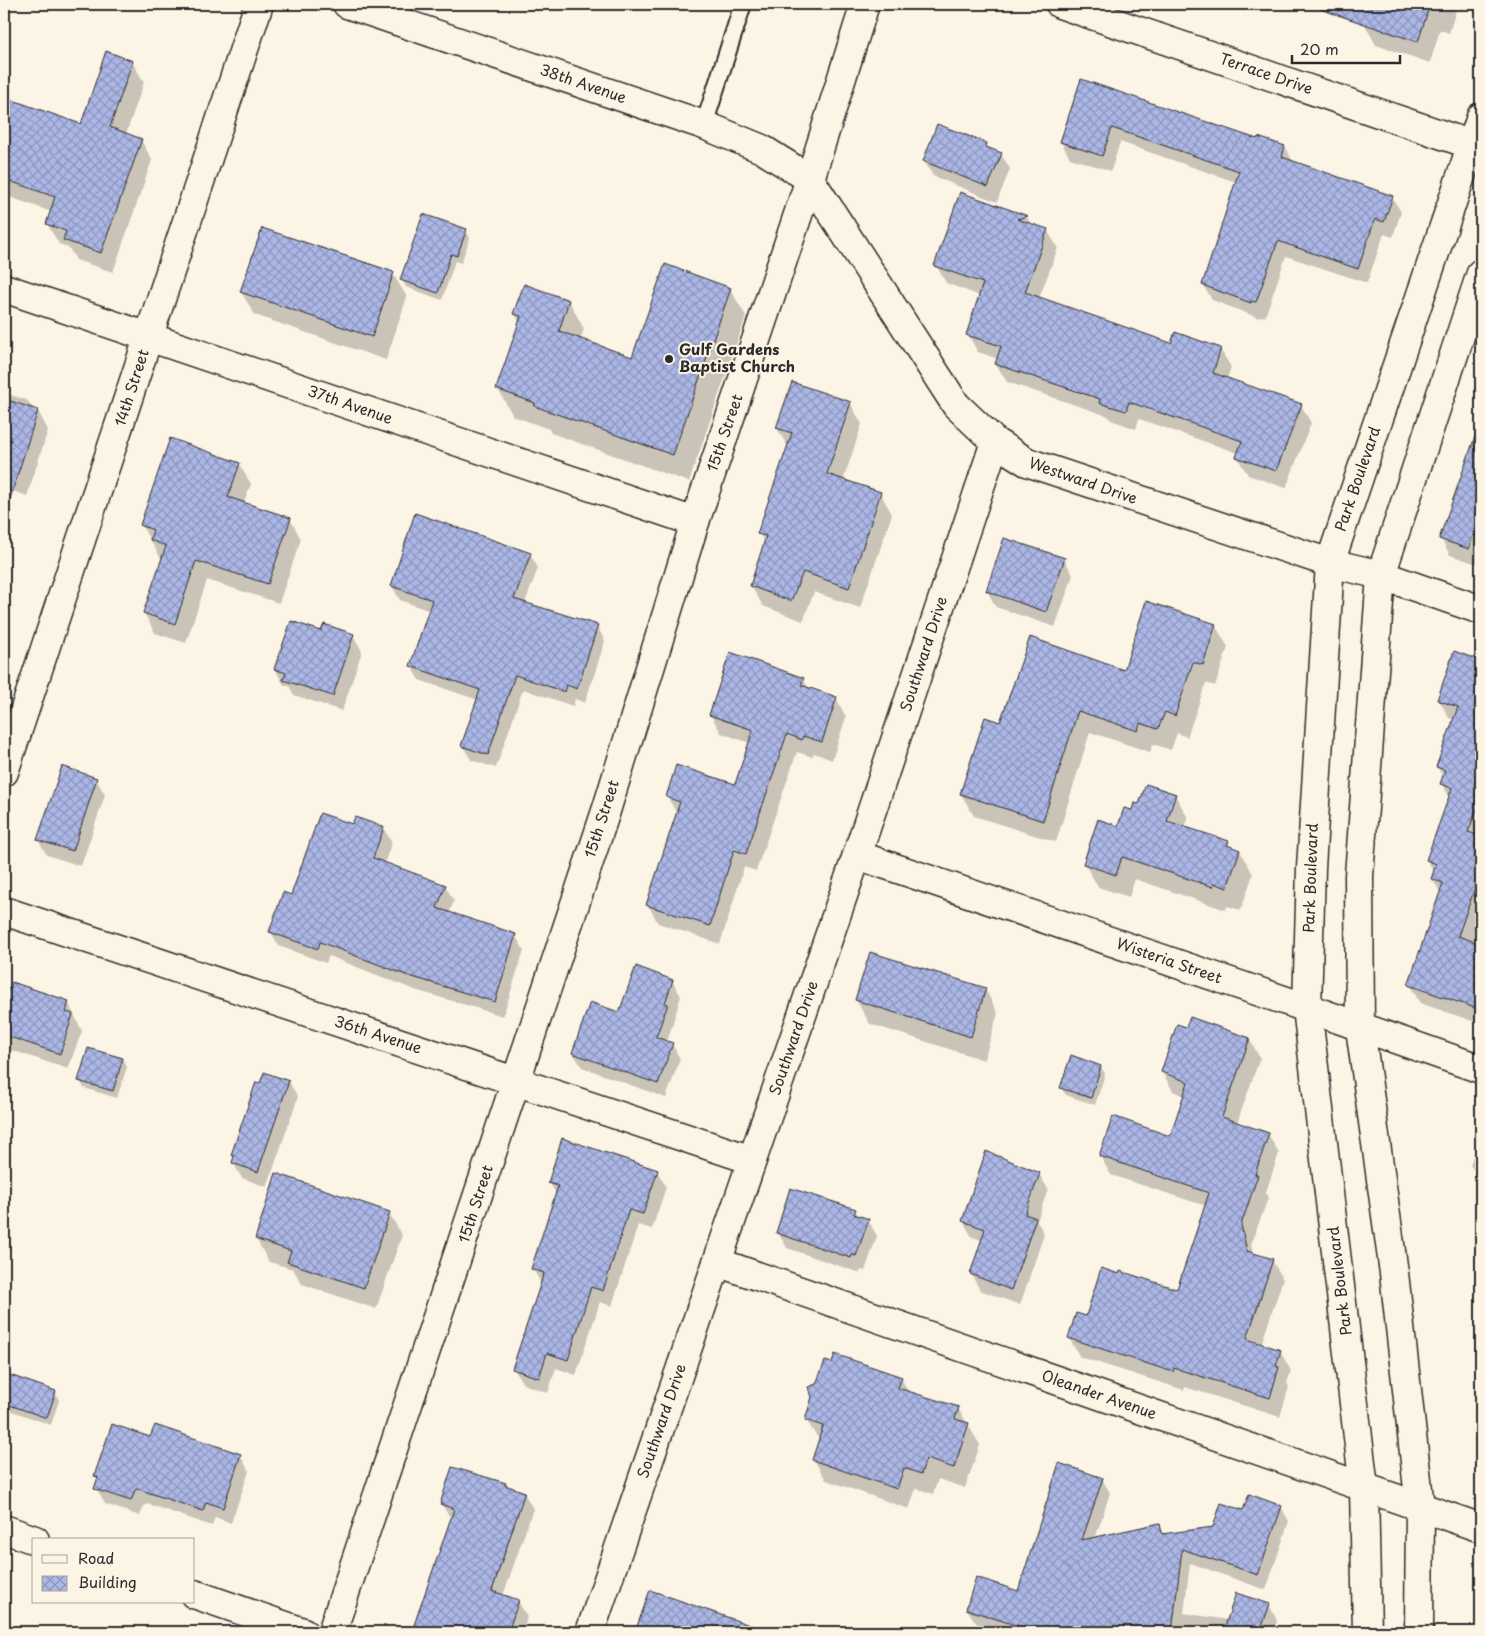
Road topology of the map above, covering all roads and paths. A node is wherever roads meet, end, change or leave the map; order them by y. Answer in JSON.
{"nodes":[{"id":1,"x":259,"y":4,"type":"edge"},
{"id":2,"x":347,"y":4,"type":"edge"},
{"id":3,"x":743,"y":4,"type":"edge"},
{"id":4,"x":865,"y":4,"type":"edge"},
{"id":5,"x":1060,"y":4,"type":"edge"},
{"id":6,"x":1481,"y":117,"type":"edge"},
{"id":7,"x":704,"y":125,"type":"junction"},
{"id":8,"x":1472,"y":145,"type":"junction"},
{"id":9,"x":810,"y":179,"type":"junction"},
{"id":10,"x":1481,"y":273,"type":"edge"},
{"id":11,"x":4,"y":288,"type":"edge"},
{"id":12,"x":148,"y":337,"type":"junction"},
{"id":13,"x":995,"y":442,"type":"junction"},
{"id":14,"x":696,"y":522,"type":"junction"},
{"id":15,"x":1330,"y":563,"type":"junction"},
{"id":16,"x":1381,"y":575,"type":"junction"},
{"id":17,"x":1481,"y":610,"type":"edge"},
{"id":18,"x":4,"y":772,"type":"edge"},
{"id":19,"x":857,"y":855,"type":"junction"},
{"id":20,"x":4,"y":911,"type":"edge"},
{"id":21,"x":1307,"y":1008,"type":"junction"},
{"id":22,"x":1360,"y":1028,"type":"junction"},
{"id":23,"x":1481,"y":1069,"type":"edge"},
{"id":24,"x":516,"y":1081,"type":"junction"},
{"id":25,"x":752,"y":1160,"type":"junction"},
{"id":26,"x":717,"y":1262,"type":"junction"},
{"id":27,"x":1364,"y":1488,"type":"junction"},
{"id":28,"x":1420,"y":1507,"type":"junction"},
{"id":29,"x":1481,"y":1528,"type":"edge"},
{"id":30,"x":4,"y":1529,"type":"edge"},
{"id":31,"x":32,"y":1539,"type":"edge"},
{"id":32,"x":195,"y":1594,"type":"edge"},
{"id":33,"x":303,"y":1632,"type":"edge"},
{"id":34,"x":332,"y":1632,"type":"edge"},
{"id":35,"x":590,"y":1632,"type":"edge"},
{"id":36,"x":1367,"y":1632,"type":"edge"},
{"id":37,"x":1419,"y":1632,"type":"edge"}],
"edges":[{"from":1,"to":12,"type":"street","name":"14th Street"},
{"from":2,"to":7,"type":"street","name":"38th Avenue"},
{"from":3,"to":7,"type":"lane"},
{"from":4,"to":9,"type":"street","name":"15th Street"},
{"from":5,"to":8,"type":"street","name":"Terrace Drive"},
{"from":6,"to":8,"type":"street","name":"Park Boulevard"},
{"from":7,"to":9,"type":"street","name":"38th Avenue"},
{"from":8,"to":15,"type":"street","name":"Park Boulevard"},
{"from":9,"to":13,"type":"street","name":"Westward Drive"},
{"from":9,"to":14,"type":"street","name":"15th Street"},
{"from":10,"to":16,"type":"street"},
{"from":11,"to":12,"type":"street","name":"37th Avenue"},
{"from":12,"to":14,"type":"street","name":"37th Avenue"},
{"from":12,"to":18,"type":"street","name":"14th Street"},
{"from":13,"to":15,"type":"street","name":"Westward Drive"},
{"from":13,"to":19,"type":"street","name":"Southward Drive"},
{"from":14,"to":24,"type":"street","name":"15th Street"},
{"from":15,"to":16,"type":"street","name":"Westward Drive"},
{"from":15,"to":21,"type":"street","name":"Park Boulevard"},
{"from":16,"to":17,"type":"street","name":"Westward Drive"},
{"from":16,"to":22,"type":"street"},
{"from":19,"to":21,"type":"street","name":"Wisteria Street"},
{"from":19,"to":25,"type":"street","name":"Southward Drive"},
{"from":20,"to":24,"type":"street","name":"36th Avenue"},
{"from":21,"to":22,"type":"street","name":"Wisteria Street"},
{"from":21,"to":27,"type":"street","name":"Park Boulevard"},
{"from":22,"to":23,"type":"street","name":"Wisteria Street"},
{"from":22,"to":28,"type":"street"},
{"from":24,"to":25,"type":"street","name":"36th Avenue"},
{"from":24,"to":34,"type":"street","name":"15th Street"},
{"from":25,"to":26,"type":"street","name":"Southward Drive"},
{"from":26,"to":27,"type":"street","name":"Oleander Avenue"},
{"from":26,"to":35,"type":"street","name":"Southward Drive"},
{"from":27,"to":28,"type":"street","name":"Oleander Avenue"},
{"from":27,"to":36,"type":"street","name":"Park Boulevard"},
{"from":28,"to":29,"type":"street","name":"Oleander Avenue"},
{"from":28,"to":37,"type":"street"},
{"from":30,"to":31,"type":"street"},
{"from":32,"to":33,"type":"street"}]}
